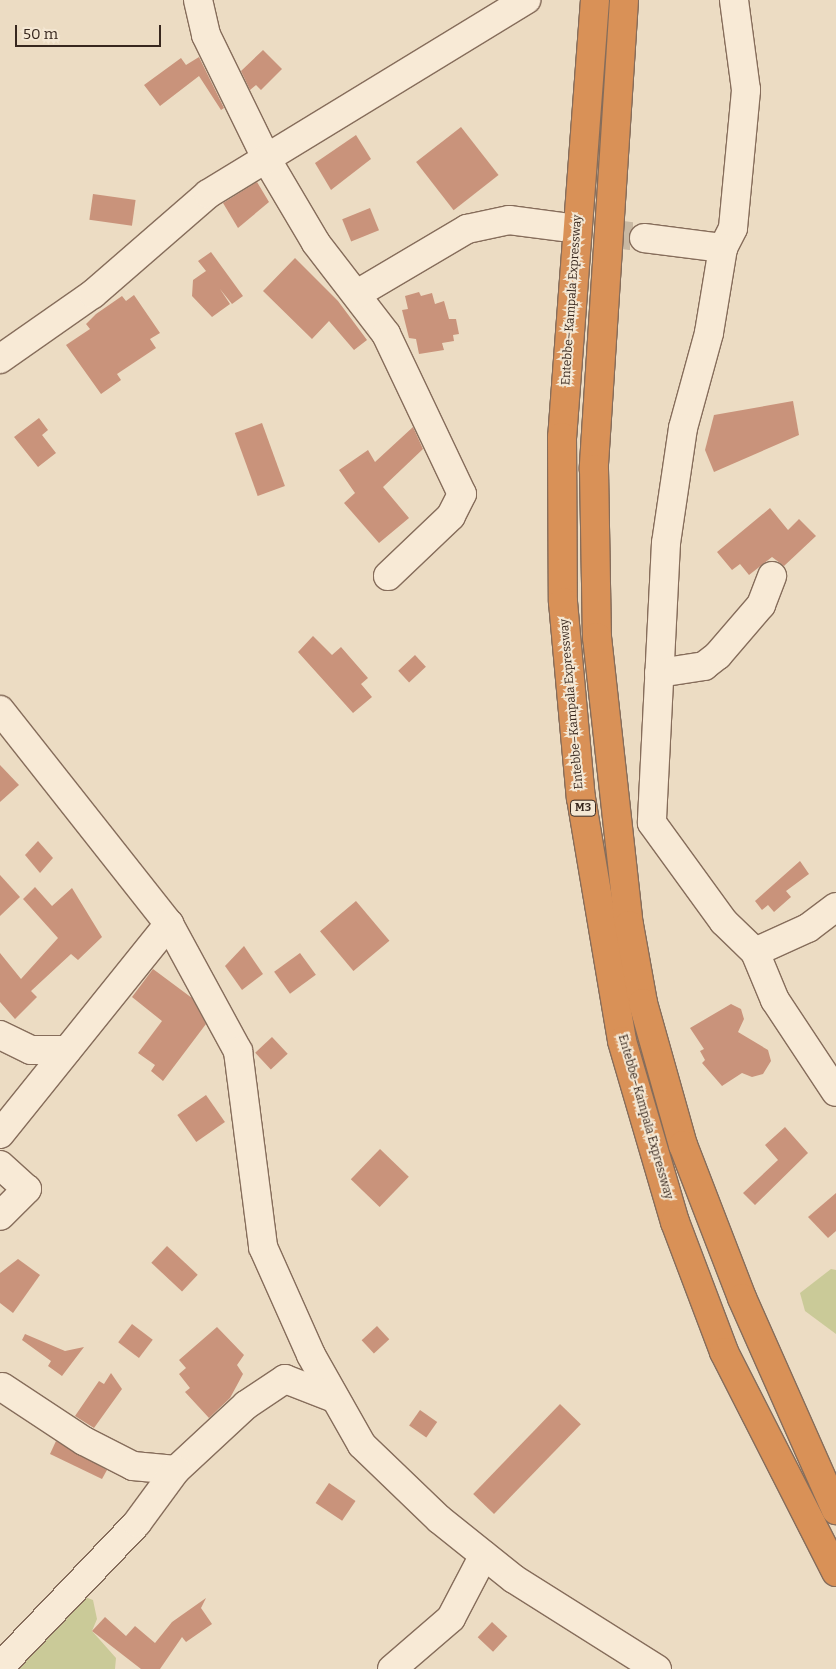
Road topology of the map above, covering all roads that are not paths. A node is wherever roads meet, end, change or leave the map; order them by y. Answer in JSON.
{"nodes":[{"id":1,"x":198,"y":0,"type":"edge"},
{"id":2,"x":526,"y":0,"type":"edge"},
{"id":3,"x":595,"y":0,"type":"edge"},
{"id":4,"x":624,"y":0,"type":"edge"},
{"id":5,"x":734,"y":0,"type":"edge"},
{"id":6,"x":267,"y":160,"type":"junction"},
{"id":7,"x":562,"y":227,"type":"tunnel mouth"},
{"id":8,"x":644,"y":238,"type":"tunnel mouth"},
{"id":9,"x":723,"y":248,"type":"junction"},
{"id":10,"x":357,"y":294,"type":"junction"},
{"id":11,"x":0,"y":359,"type":"edge"},
{"id":12,"x":388,"y":576,"type":"dead end"},
{"id":13,"x":772,"y":576,"type":"dead end"},
{"id":14,"x":659,"y":673,"type":"junction"},
{"id":15,"x":0,"y":710,"type":"edge"},
{"id":16,"x":836,"y":907,"type":"edge"},
{"id":17,"x":169,"y":924,"type":"junction"},
{"id":18,"x":755,"y":952,"type":"junction"},
{"id":19,"x":0,"y":1035,"type":"edge"},
{"id":20,"x":67,"y":1050,"type":"junction"},
{"id":21,"x":836,"y":1092,"type":"edge"},
{"id":22,"x":0,"y":1134,"type":"edge"},
{"id":23,"x":0,"y":1165,"type":"edge"},
{"id":24,"x":0,"y":1216,"type":"edge"},
{"id":25,"x":2,"y":1386,"type":"dead end"},
{"id":26,"x":334,"y":1398,"type":"junction"},
{"id":27,"x":176,"y":1470,"type":"junction"},
{"id":28,"x":836,"y":1510,"type":"edge"},
{"id":29,"x":484,"y":1555,"type":"junction"},
{"id":30,"x":836,"y":1572,"type":"edge"},
{"id":31,"x":0,"y":1667,"type":"edge"},
{"id":32,"x":392,"y":1669,"type":"edge"},
{"id":33,"x":658,"y":1669,"type":"edge"}],
"edges":[{"from":1,"to":6,"type":"street"},
{"from":2,"to":6,"type":"street"},
{"from":3,"to":30,"type":"highway","name":"Entebbe–Kampala Expressway","number":"M3"},
{"from":4,"to":28,"type":"highway","number":"M3"},
{"from":5,"to":9,"type":"street"},
{"from":6,"to":10,"type":"street"},
{"from":6,"to":11,"type":"street"},
{"from":7,"to":10,"type":"street"},
{"from":8,"to":9,"type":"street"},
{"from":9,"to":14,"type":"street"},
{"from":10,"to":12,"type":"street"},
{"from":13,"to":14,"type":"street"},
{"from":14,"to":18,"type":"street"},
{"from":15,"to":17,"type":"street"},
{"from":16,"to":18,"type":"street"},
{"from":17,"to":20,"type":"street"},
{"from":17,"to":26,"type":"street"},
{"from":18,"to":21,"type":"street"},
{"from":19,"to":20,"type":"street"},
{"from":20,"to":22,"type":"street"},
{"from":23,"to":24,"type":"street"},
{"from":25,"to":27,"type":"street"},
{"from":26,"to":27,"type":"street"},
{"from":26,"to":29,"type":"street"},
{"from":27,"to":31,"type":"street"},
{"from":29,"to":32,"type":"street"},
{"from":29,"to":33,"type":"street"}]}
